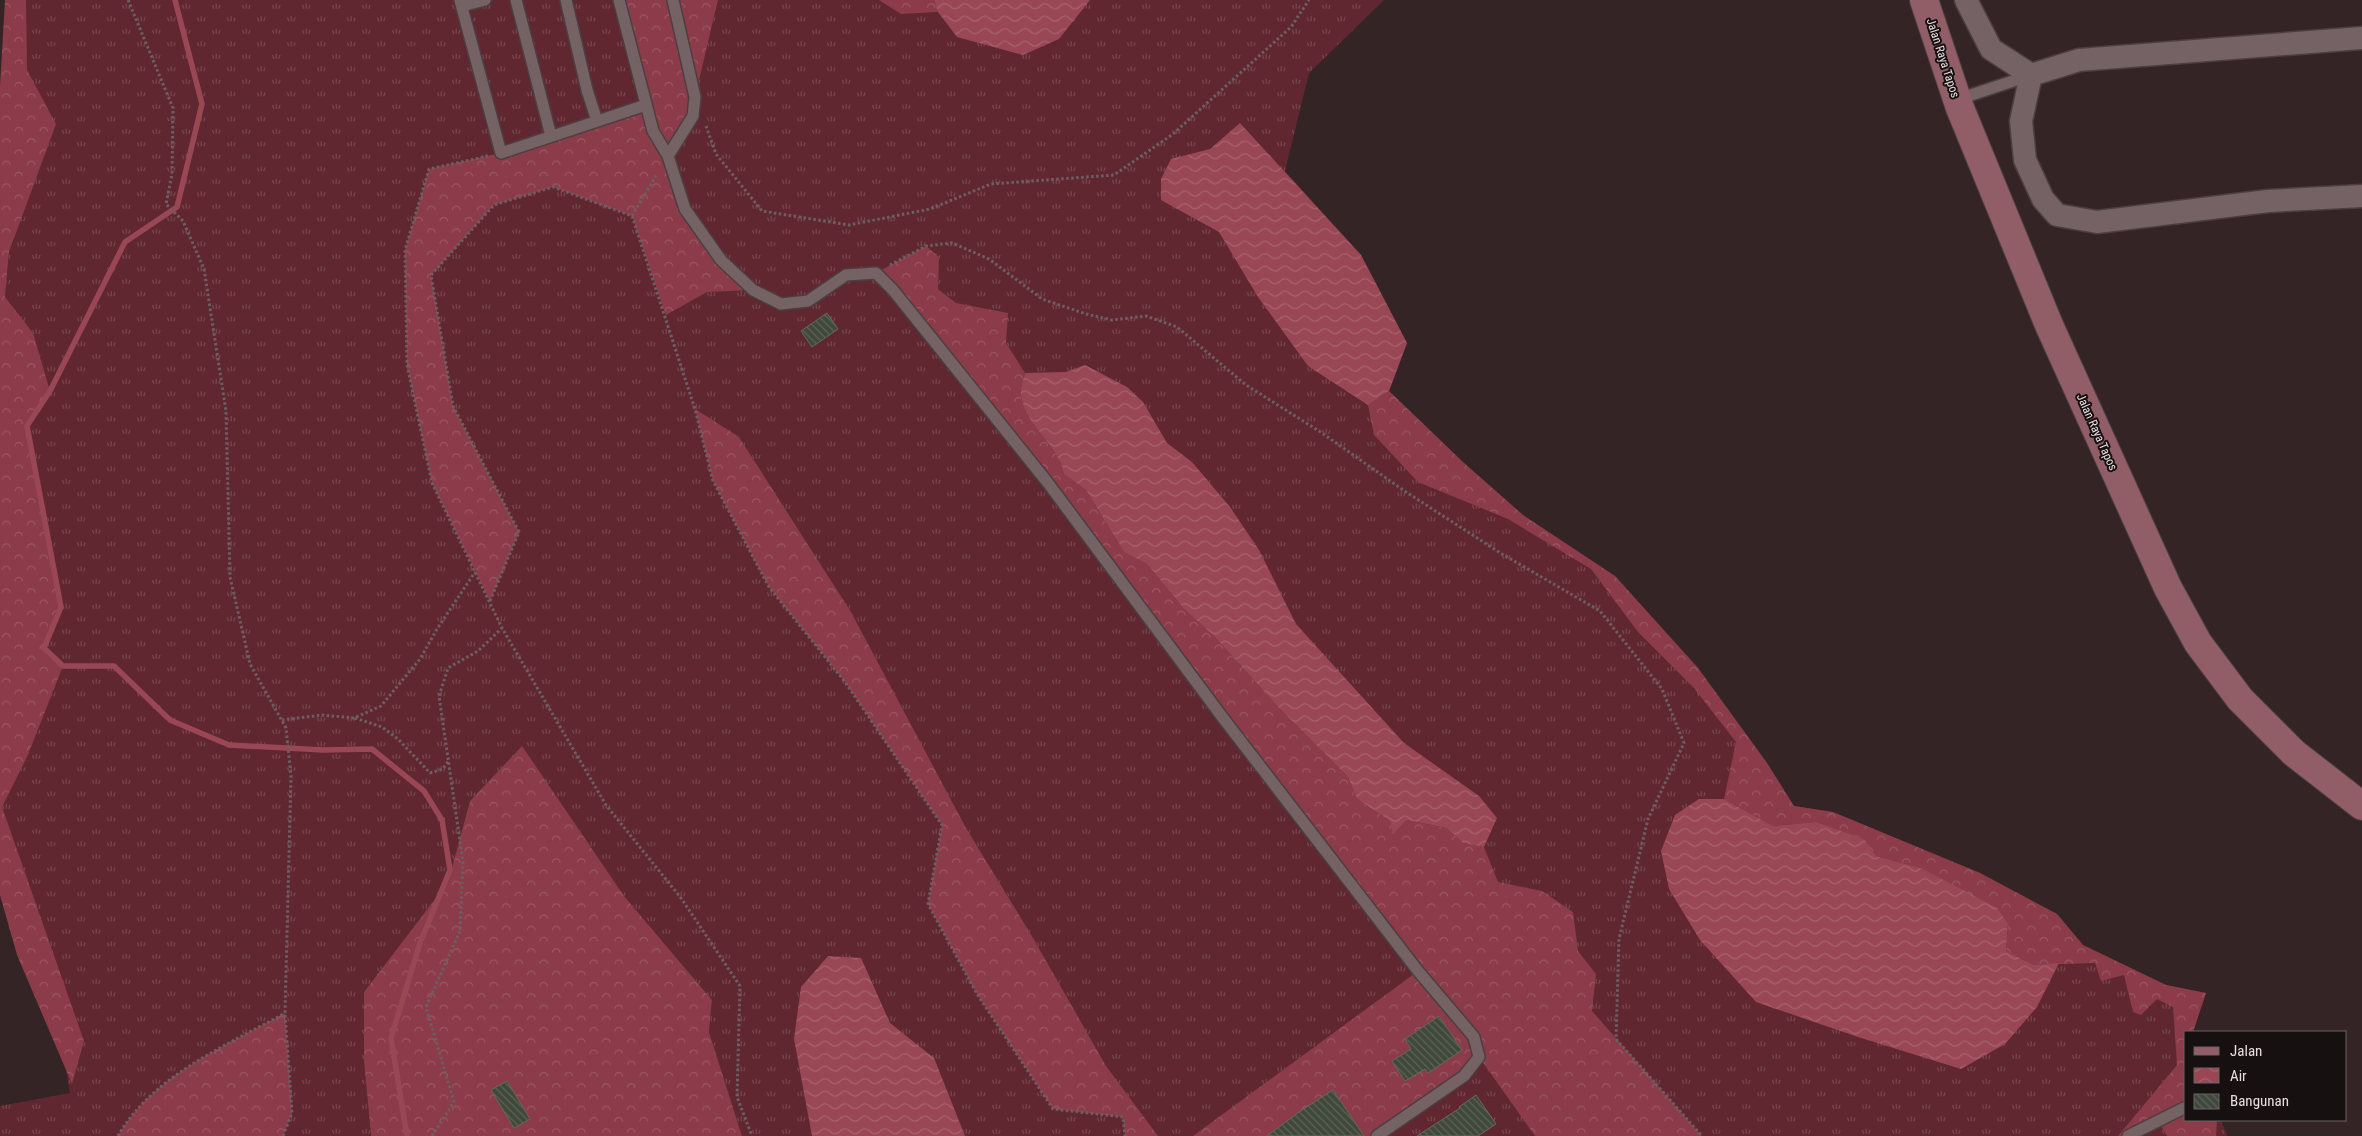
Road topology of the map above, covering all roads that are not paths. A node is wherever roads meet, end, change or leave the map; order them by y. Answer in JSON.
{"nodes":[{"id":1,"x":485,"y":0,"type":"edge"},
{"id":2,"x":516,"y":0,"type":"edge"},
{"id":3,"x":566,"y":0,"type":"edge"},
{"id":4,"x":619,"y":0,"type":"edge"},
{"id":5,"x":673,"y":0,"type":"edge"},
{"id":6,"x":1924,"y":0,"type":"edge"},
{"id":7,"x":1966,"y":0,"type":"edge"},
{"id":8,"x":461,"y":3,"type":"edge"},
{"id":9,"x":2362,"y":38,"type":"edge"},
{"id":10,"x":2031,"y":75,"type":"junction"},
{"id":11,"x":1958,"y":102,"type":"junction"},
{"id":12,"x":646,"y":105,"type":"junction"},
{"id":13,"x":597,"y":121,"type":"junction"},
{"id":14,"x":551,"y":136,"type":"junction"},
{"id":15,"x":668,"y":156,"type":"junction"},
{"id":16,"x":2362,"y":196,"type":"edge"},
{"id":17,"x":2362,"y":806,"type":"edge"},
{"id":18,"x":2184,"y":1108,"type":"edge"},
{"id":19,"x":1377,"y":1136,"type":"edge"},
{"id":20,"x":2128,"y":1136,"type":"edge"}],
"edges":[{"from":1,"to":8,"type":"lane"},
{"from":2,"to":14,"type":"lane"},
{"from":3,"to":13,"type":"lane"},
{"from":4,"to":12,"type":"lane"},
{"from":5,"to":15,"type":"lane"},
{"from":6,"to":11,"type":"main road","name":"Jalan Raya Tapos"},
{"from":7,"to":10,"type":"street"},
{"from":8,"to":14,"type":"lane"},
{"from":9,"to":10,"type":"street"},
{"from":10,"to":11,"type":"lane"},
{"from":10,"to":16,"type":"street"},
{"from":11,"to":17,"type":"main road","name":"Jalan Raya Tapos"},
{"from":12,"to":13,"type":"lane"},
{"from":12,"to":15,"type":"lane"},
{"from":13,"to":14,"type":"lane"},
{"from":15,"to":19,"type":"lane"},
{"from":18,"to":20,"type":"lane"}]}
